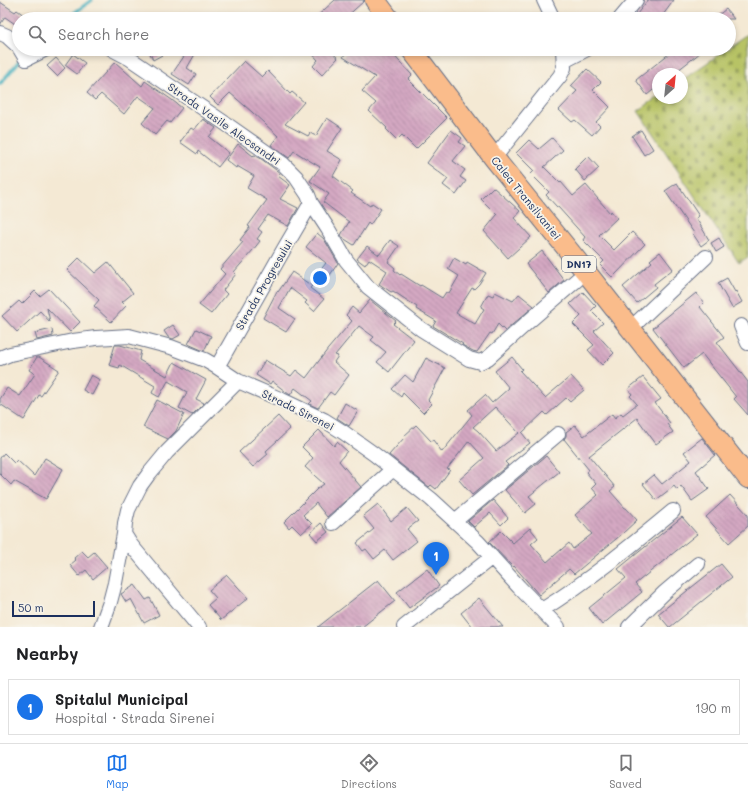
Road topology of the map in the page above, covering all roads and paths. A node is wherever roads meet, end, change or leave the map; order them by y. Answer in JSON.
{"nodes":[{"id":1,"x":375,"y":0,"type":"edge"},
{"id":2,"x":544,"y":0,"type":"edge"},
{"id":3,"x":636,"y":0,"type":"edge"},
{"id":4,"x":384,"y":12,"type":"edge"},
{"id":5,"x":550,"y":12,"type":"edge"},
{"id":6,"x":626,"y":12,"type":"edge"},
{"id":7,"x":0,"y":33,"type":"edge"},
{"id":8,"x":12,"y":41,"type":"edge"},
{"id":9,"x":125,"y":56,"type":"edge"},
{"id":10,"x":417,"y":56,"type":"edge"},
{"id":11,"x":564,"y":56,"type":"edge"},
{"id":12,"x":494,"y":158,"type":"junction"},
{"id":13,"x":311,"y":203,"type":"junction"},
{"id":14,"x":706,"y":257,"type":"dead end"},
{"id":15,"x":586,"y":272,"type":"junction"},
{"id":16,"x":741,"y":326,"type":"dead end"},
{"id":17,"x":630,"y":329,"type":"junction"},
{"id":18,"x":748,"y":343,"type":"edge"},
{"id":19,"x":0,"y":358,"type":"edge"},
{"id":20,"x":217,"y":367,"type":"junction"},
{"id":21,"x":238,"y":381,"type":"junction"},
{"id":22,"x":558,"y":434,"type":"dead end"},
{"id":23,"x":745,"y":468,"type":"edge"},
{"id":24,"x":393,"y":469,"type":"junction"},
{"id":25,"x":673,"y":511,"type":"dead end"},
{"id":26,"x":455,"y":520,"type":"junction"},
{"id":27,"x":333,"y":523,"type":"dead end"},
{"id":28,"x":124,"y":534,"type":"junction"},
{"id":29,"x":492,"y":557,"type":"junction"},
{"id":30,"x":698,"y":564,"type":"dead end"},
{"id":31,"x":542,"y":610,"type":"junction"},
{"id":32,"x":101,"y":627,"type":"edge"},
{"id":33,"x":199,"y":627,"type":"edge"},
{"id":34,"x":404,"y":627,"type":"edge"},
{"id":35,"x":558,"y":627,"type":"edge"},
{"id":36,"x":629,"y":627,"type":"edge"}],
"edges":[{"from":1,"to":4,"type":"highway"},
{"from":2,"to":5,"type":"street"},
{"from":3,"to":6,"type":"street"},
{"from":7,"to":8,"type":"street"},
{"from":9,"to":13,"type":"street","name":"Strada Vasile Alecsandri"},
{"from":10,"to":12,"type":"highway","name":"Calea Transilvaniei","number":"DN17"},
{"from":11,"to":12,"type":"street"},
{"from":12,"to":15,"type":"highway","name":"Calea Transilvaniei","number":"DN17"},
{"from":13,"to":15,"type":"street","name":"Strada Vasile Alecsandri"},
{"from":13,"to":20,"type":"street","name":"Strada Progresului"},
{"from":14,"to":17,"type":"street"},
{"from":15,"to":17,"type":"highway","name":"Calea Transilvaniei","number":"DN17"},
{"from":16,"to":18,"type":"street"},
{"from":17,"to":23,"type":"highway","name":"Calea Transilvaniei","number":"DN17"},
{"from":19,"to":20,"type":"street","name":"Strada Sirenei"},
{"from":20,"to":21,"type":"street","name":"Strada Sirenei"},
{"from":21,"to":24,"type":"street","name":"Strada Sirenei"},
{"from":21,"to":28,"type":"street"},
{"from":22,"to":26,"type":"street"},
{"from":24,"to":26,"type":"street","name":"Strada Sirenei"},
{"from":24,"to":27,"type":"street"},
{"from":25,"to":31,"type":"street"},
{"from":26,"to":29,"type":"street","name":"Strada Sirenei"},
{"from":28,"to":32,"type":"street"},
{"from":28,"to":33,"type":"street"},
{"from":29,"to":31,"type":"street","name":"Strada Sirenei"},
{"from":29,"to":34,"type":"street"},
{"from":30,"to":36,"type":"street"},
{"from":31,"to":35,"type":"street","name":"Strada Sirenei"}]}
